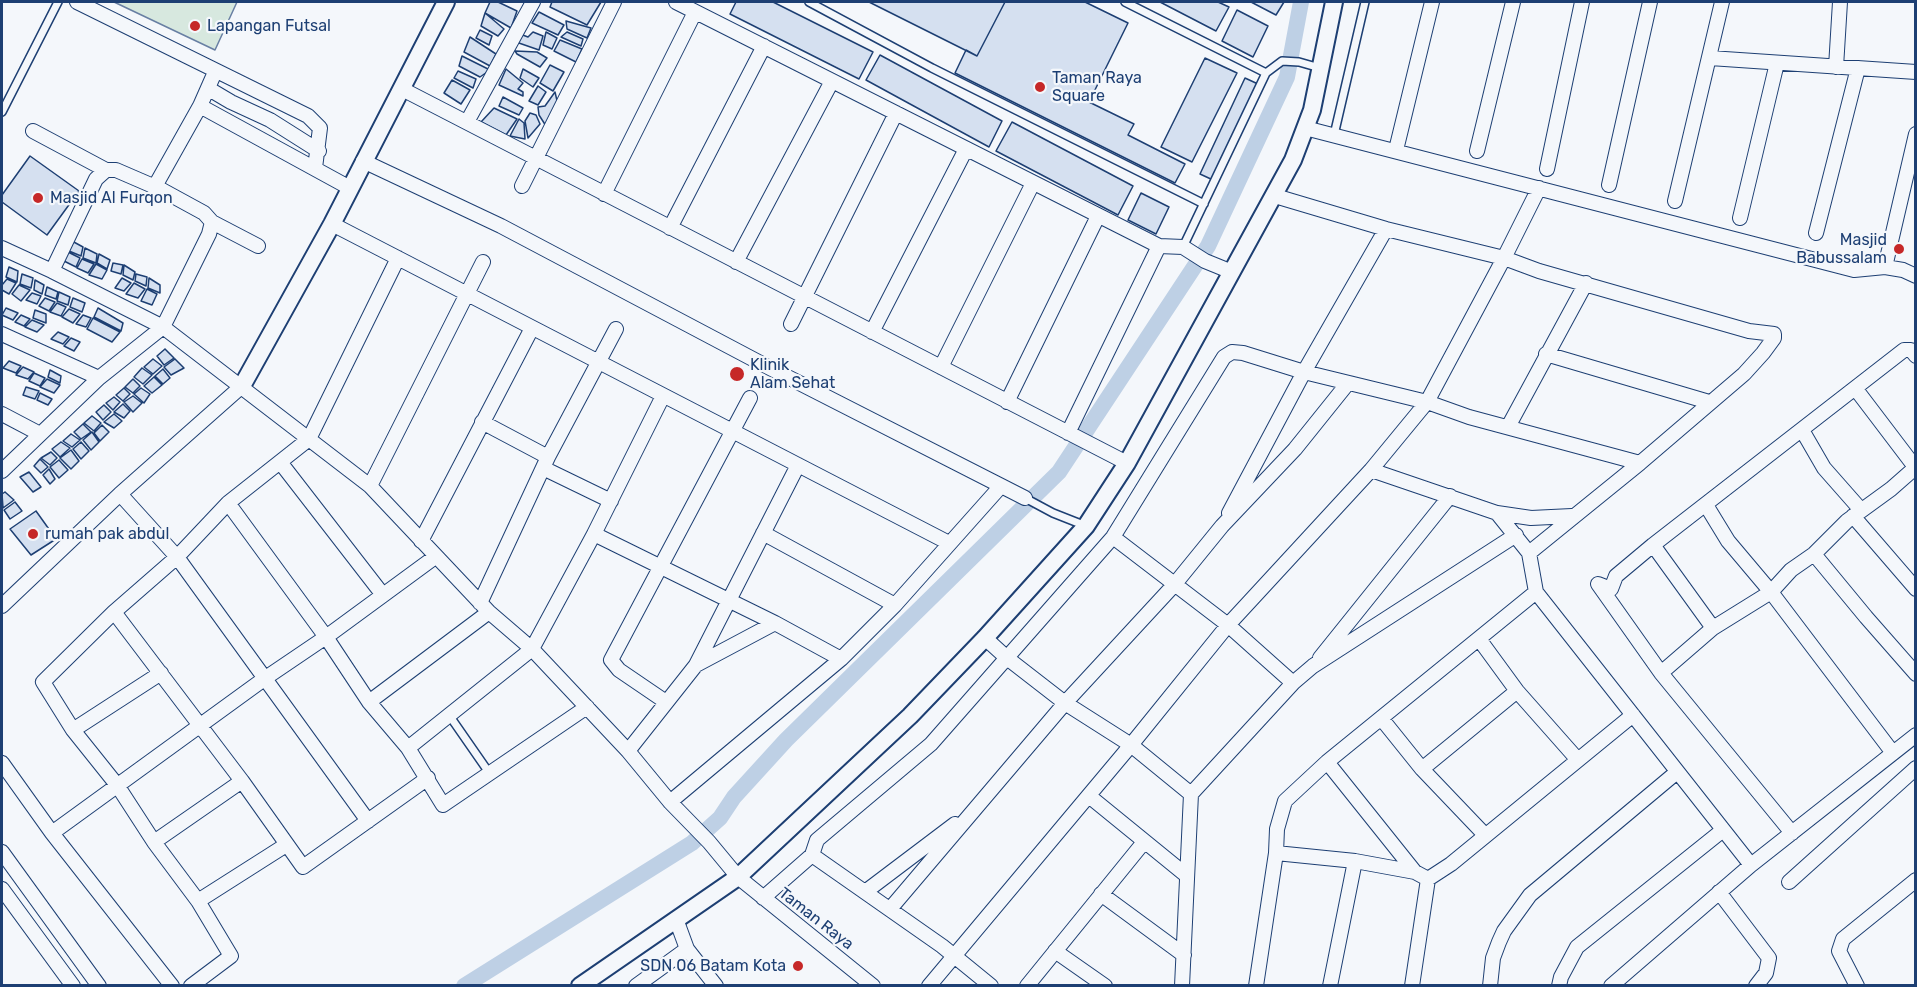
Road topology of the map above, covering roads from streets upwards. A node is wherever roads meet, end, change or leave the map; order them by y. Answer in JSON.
{"nodes":[{"id":1,"x":77,"y":2,"type":"edge"},
{"id":2,"x":446,"y":2,"type":"edge"},
{"id":3,"x":533,"y":2,"type":"edge"},
{"id":4,"x":614,"y":2,"type":"edge"},
{"id":5,"x":676,"y":2,"type":"edge"},
{"id":6,"x":1334,"y":2,"type":"edge"},
{"id":7,"x":1432,"y":2,"type":"edge"},
{"id":8,"x":1513,"y":2,"type":"edge"},
{"id":9,"x":1582,"y":2,"type":"edge"},
{"id":10,"x":1650,"y":2,"type":"edge"},
{"id":11,"x":1722,"y":2,"type":"edge"},
{"id":12,"x":1840,"y":2,"type":"edge"},
{"id":13,"x":695,"y":12,"type":"junction"},
{"id":14,"x":764,"y":46,"type":"junction"},
{"id":15,"x":1710,"y":58,"type":"junction"},
{"id":16,"x":1777,"y":63,"type":"junction"},
{"id":17,"x":1836,"y":67,"type":"junction"},
{"id":18,"x":1858,"y":68,"type":"junction"},
{"id":19,"x":215,"y":72,"type":"junction"},
{"id":20,"x":1916,"y":72,"type":"edge"},
{"id":21,"x":832,"y":81,"type":"junction"},
{"id":22,"x":209,"y":89,"type":"junction"},
{"id":23,"x":402,"y":89,"type":"junction"},
{"id":24,"x":200,"y":106,"type":"junction"},
{"id":25,"x":896,"y":113,"type":"junction"},
{"id":26,"x":467,"y":123,"type":"junction"},
{"id":27,"x":1305,"y":128,"type":"junction"},
{"id":28,"x":33,"y":132,"type":"dead end"},
{"id":29,"x":1916,"y":134,"type":"edge"},
{"id":30,"x":966,"y":148,"type":"junction"},
{"id":31,"x":318,"y":150,"type":"junction"},
{"id":32,"x":1396,"y":150,"type":"junction"},
{"id":33,"x":1477,"y":151,"type":"dead end"},
{"id":34,"x":535,"y":158,"type":"junction"},
{"id":35,"x":363,"y":161,"type":"junction"},
{"id":36,"x":315,"y":168,"type":"junction"},
{"id":37,"x":1547,"y":169,"type":"dead end"},
{"id":38,"x":106,"y":170,"type":"junction"},
{"id":39,"x":1033,"y":183,"type":"junction"},
{"id":40,"x":1609,"y":185,"type":"dead end"},
{"id":41,"x":522,"y":186,"type":"dead end"},
{"id":42,"x":154,"y":188,"type":"junction"},
{"id":43,"x":350,"y":188,"type":"junction"},
{"id":44,"x":1539,"y":189,"type":"junction"},
{"id":45,"x":604,"y":194,"type":"junction"},
{"id":46,"x":1275,"y":196,"type":"junction"},
{"id":47,"x":1675,"y":201,"type":"dead end"},
{"id":48,"x":1098,"y":216,"type":"junction"},
{"id":49,"x":1740,"y":218,"type":"dead end"},
{"id":50,"x":212,"y":222,"type":"junction"},
{"id":51,"x":332,"y":224,"type":"junction"},
{"id":52,"x":670,"y":228,"type":"junction"},
{"id":53,"x":1386,"y":230,"type":"junction"},
{"id":54,"x":1816,"y":233,"type":"dead end"},
{"id":55,"x":258,"y":246,"type":"dead end"},
{"id":56,"x":1159,"y":246,"type":"junction"},
{"id":57,"x":2,"y":248,"type":"edge"},
{"id":58,"x":398,"y":258,"type":"junction"},
{"id":59,"x":1504,"y":258,"type":"junction"},
{"id":60,"x":483,"y":262,"type":"dead end"},
{"id":61,"x":736,"y":262,"type":"junction"},
{"id":62,"x":1885,"y":267,"type":"junction"},
{"id":63,"x":52,"y":271,"type":"junction"},
{"id":64,"x":1232,"y":272,"type":"junction"},
{"id":65,"x":1916,"y":276,"type":"edge"},
{"id":66,"x":1586,"y":283,"type":"junction"},
{"id":67,"x":467,"y":294,"type":"junction"},
{"id":68,"x":805,"y":297,"type":"junction"},
{"id":69,"x":791,"y":324,"type":"dead end"},
{"id":70,"x":162,"y":327,"type":"junction"},
{"id":71,"x":531,"y":328,"type":"junction"},
{"id":72,"x":616,"y":329,"type":"dead end"},
{"id":73,"x":872,"y":332,"type":"junction"},
{"id":74,"x":2,"y":334,"type":"edge"},
{"id":75,"x":1546,"y":354,"type":"junction"},
{"id":76,"x":1916,"y":356,"type":"edge"},
{"id":77,"x":598,"y":362,"type":"junction"},
{"id":78,"x":941,"y":367,"type":"junction"},
{"id":79,"x":1304,"y":372,"type":"junction"},
{"id":80,"x":99,"y":378,"type":"junction"},
{"id":81,"x":1348,"y":383,"type":"junction"},
{"id":82,"x":242,"y":386,"type":"junction"},
{"id":83,"x":1855,"y":388,"type":"junction"},
{"id":84,"x":663,"y":396,"type":"junction"},
{"id":85,"x":750,"y":398,"type":"dead end"},
{"id":86,"x":1007,"y":402,"type":"junction"},
{"id":87,"x":1427,"y":402,"type":"junction"},
{"id":88,"x":1709,"y":402,"type":"junction"},
{"id":89,"x":2,"y":414,"type":"edge"},
{"id":90,"x":482,"y":422,"type":"junction"},
{"id":91,"x":1508,"y":428,"type":"junction"},
{"id":92,"x":1802,"y":430,"type":"junction"},
{"id":93,"x":732,"y":431,"type":"junction"},
{"id":94,"x":40,"y":434,"type":"junction"},
{"id":95,"x":1070,"y":434,"type":"junction"},
{"id":96,"x":309,"y":439,"type":"junction"},
{"id":97,"x":280,"y":462,"type":"junction"},
{"id":98,"x":545,"y":462,"type":"junction"},
{"id":99,"x":1127,"y":463,"type":"junction"},
{"id":100,"x":1640,"y":463,"type":"junction"},
{"id":101,"x":798,"y":465,"type":"junction"},
{"id":102,"x":3,"y":466,"type":"edge"},
{"id":103,"x":1915,"y":467,"type":"edge"},
{"id":104,"x":1371,"y":470,"type":"junction"},
{"id":105,"x":370,"y":486,"type":"junction"},
{"id":106,"x":1001,"y":486,"type":"junction"},
{"id":107,"x":120,"y":494,"type":"junction"},
{"id":108,"x":1450,"y":496,"type":"junction"},
{"id":109,"x":1025,"y":498,"type":"road end"},
{"id":110,"x":611,"y":501,"type":"junction"},
{"id":111,"x":228,"y":503,"type":"junction"},
{"id":112,"x":1706,"y":505,"type":"junction"},
{"id":113,"x":1497,"y":513,"type":"junction"},
{"id":114,"x":1857,"y":513,"type":"junction"},
{"id":115,"x":1572,"y":516,"type":"junction"},
{"id":116,"x":1222,"y":526,"type":"junction"},
{"id":117,"x":764,"y":533,"type":"junction"},
{"id":118,"x":594,"y":534,"type":"junction"},
{"id":119,"x":1516,"y":535,"type":"junction"},
{"id":120,"x":1113,"y":537,"type":"junction"},
{"id":121,"x":422,"y":541,"type":"junction"},
{"id":122,"x":949,"y":543,"type":"junction"},
{"id":123,"x":1653,"y":545,"type":"junction"},
{"id":124,"x":1529,"y":553,"type":"junction"},
{"id":125,"x":1814,"y":554,"type":"junction"},
{"id":126,"x":177,"y":557,"type":"junction"},
{"id":127,"x":435,"y":557,"type":"junction"},
{"id":128,"x":661,"y":566,"type":"junction"},
{"id":129,"x":1912,"y":580,"type":"edge"},
{"id":130,"x":1174,"y":585,"type":"junction"},
{"id":131,"x":1536,"y":592,"type":"junction"},
{"id":132,"x":1771,"y":592,"type":"junction"},
{"id":133,"x":383,"y":595,"type":"junction"},
{"id":134,"x":729,"y":600,"type":"junction"},
{"id":135,"x":895,"y":605,"type":"junction"},
{"id":136,"x":2,"y":606,"type":"edge"},
{"id":137,"x":484,"y":608,"type":"junction"},
{"id":138,"x":114,"y":612,"type":"junction"},
{"id":139,"x":775,"y":623,"type":"junction"},
{"id":140,"x":1228,"y":625,"type":"junction"},
{"id":141,"x":1713,"y":628,"type":"junction"},
{"id":142,"x":326,"y":637,"type":"junction"},
{"id":143,"x":985,"y":638,"type":"junction"},
{"id":144,"x":1479,"y":639,"type":"junction"},
{"id":145,"x":532,"y":649,"type":"junction"},
{"id":146,"x":1007,"y":658,"type":"junction"},
{"id":147,"x":841,"y":659,"type":"junction"},
{"id":148,"x":696,"y":665,"type":"junction"},
{"id":149,"x":1313,"y":666,"type":"junction"},
{"id":150,"x":161,"y":673,"type":"junction"},
{"id":151,"x":1661,"y":673,"type":"junction"},
{"id":152,"x":1916,"y":674,"type":"edge"},
{"id":153,"x":264,"y":679,"type":"junction"},
{"id":154,"x":1293,"y":683,"type":"junction"},
{"id":155,"x":1517,"y":691,"type":"junction"},
{"id":156,"x":369,"y":702,"type":"junction"},
{"id":157,"x":666,"y":702,"type":"junction"},
{"id":158,"x":1065,"y":703,"type":"junction"},
{"id":159,"x":586,"y":706,"type":"junction"},
{"id":160,"x":1633,"y":715,"type":"junction"},
{"id":161,"x":1381,"y":718,"type":"junction"},
{"id":162,"x":200,"y":725,"type":"junction"},
{"id":163,"x":73,"y":730,"type":"junction"},
{"id":164,"x":1916,"y":735,"type":"edge"},
{"id":165,"x":1131,"y":745,"type":"junction"},
{"id":166,"x":408,"y":748,"type":"junction"},
{"id":167,"x":628,"y":751,"type":"junction"},
{"id":168,"x":1893,"y":753,"type":"junction"},
{"id":169,"x":1578,"y":760,"type":"junction"},
{"id":170,"x":1327,"y":762,"type":"junction"},
{"id":171,"x":2,"y":763,"type":"edge"},
{"id":172,"x":1916,"y":768,"type":"edge"},
{"id":173,"x":1422,"y":769,"type":"junction"},
{"id":174,"x":1677,"y":772,"type":"junction"},
{"id":175,"x":428,"y":778,"type":"junction"},
{"id":176,"x":242,"y":781,"type":"junction"},
{"id":177,"x":117,"y":785,"type":"junction"},
{"id":178,"x":1191,"y":794,"type":"junction"},
{"id":179,"x":1089,"y":796,"type":"junction"},
{"id":180,"x":670,"y":802,"type":"junction"},
{"id":181,"x":975,"y":809,"type":"junction"},
{"id":182,"x":368,"y":821,"type":"junction"},
{"id":183,"x":1723,"y":830,"type":"junction"},
{"id":184,"x":52,"y":833,"type":"junction"},
{"id":185,"x":1792,"y":833,"type":"junction"},
{"id":186,"x":1485,"y":835,"type":"junction"},
{"id":187,"x":154,"y":842,"type":"junction"},
{"id":188,"x":1144,"y":842,"type":"junction"},
{"id":189,"x":286,"y":845,"type":"junction"},
{"id":190,"x":2,"y":852,"type":"edge"},
{"id":191,"x":1276,"y":853,"type":"junction"},
{"id":192,"x":812,"y":855,"type":"junction"},
{"id":193,"x":1355,"y":861,"type":"junction"},
{"id":194,"x":1751,"y":865,"type":"junction"},
{"id":195,"x":1186,"y":875,"type":"junction"},
{"id":196,"x":1421,"y":876,"type":"junction"},
{"id":197,"x":738,"y":877,"type":"junction"},
{"id":198,"x":1916,"y":880,"type":"edge"},
{"id":199,"x":1789,"y":882,"type":"dead end"},
{"id":200,"x":2,"y":889,"type":"edge"},
{"id":201,"x":865,"y":892,"type":"junction"},
{"id":202,"x":1719,"y":892,"type":"junction"},
{"id":203,"x":31,"y":894,"type":"junction"},
{"id":204,"x":1101,"y":894,"type":"junction"},
{"id":205,"x":763,"y":898,"type":"junction"},
{"id":206,"x":198,"y":901,"type":"junction"},
{"id":207,"x":15,"y":906,"type":"junction"},
{"id":208,"x":890,"y":909,"type":"junction"},
{"id":209,"x":676,"y":919,"type":"junction"},
{"id":210,"x":687,"y":949,"type":"junction"},
{"id":211,"x":1055,"y":951,"type":"junction"},
{"id":212,"x":1184,"y":955,"type":"junction"},
{"id":213,"x":955,"y":956,"type":"junction"},
{"id":214,"x":74,"y":986,"type":"edge"},
{"id":215,"x":99,"y":986,"type":"edge"},
{"id":216,"x":172,"y":986,"type":"edge"},
{"id":217,"x":191,"y":986,"type":"edge"},
{"id":218,"x":580,"y":986,"type":"edge"},
{"id":219,"x":636,"y":986,"type":"edge"},
{"id":220,"x":716,"y":986,"type":"edge"},
{"id":221,"x":873,"y":986,"type":"edge"},
{"id":222,"x":929,"y":986,"type":"edge"},
{"id":223,"x":991,"y":986,"type":"edge"},
{"id":224,"x":1027,"y":986,"type":"edge"},
{"id":225,"x":1105,"y":986,"type":"edge"},
{"id":226,"x":1182,"y":986,"type":"edge"},
{"id":227,"x":1256,"y":986,"type":"edge"},
{"id":228,"x":1330,"y":986,"type":"edge"},
{"id":229,"x":1412,"y":986,"type":"edge"},
{"id":230,"x":1490,"y":986,"type":"edge"},
{"id":231,"x":1560,"y":986,"type":"edge"},
{"id":232,"x":1611,"y":986,"type":"edge"},
{"id":233,"x":1756,"y":986,"type":"edge"},
{"id":234,"x":1857,"y":986,"type":"edge"}],
"edges":[{"from":1,"to":19,"type":"street"},
{"from":2,"to":23,"type":"street"},
{"from":3,"to":26,"type":"street"},
{"from":4,"to":34,"type":"street"},
{"from":5,"to":13,"type":"street"},
{"from":6,"to":27,"type":"street"},
{"from":7,"to":32,"type":"street"},
{"from":8,"to":33,"type":"street"},
{"from":9,"to":37,"type":"street"},
{"from":10,"to":40,"type":"street"},
{"from":11,"to":15,"type":"street"},
{"from":12,"to":17,"type":"street"},
{"from":13,"to":14,"type":"street"},
{"from":13,"to":45,"type":"street"},
{"from":14,"to":21,"type":"street"},
{"from":14,"to":52,"type":"street"},
{"from":15,"to":16,"type":"street"},
{"from":15,"to":47,"type":"street"},
{"from":16,"to":17,"type":"street"},
{"from":16,"to":49,"type":"street"},
{"from":17,"to":18,"type":"street"},
{"from":18,"to":20,"type":"street"},
{"from":18,"to":54,"type":"street"},
{"from":19,"to":22,"type":"street"},
{"from":19,"to":31,"type":"street"},
{"from":21,"to":25,"type":"street"},
{"from":21,"to":61,"type":"street"},
{"from":22,"to":24,"type":"street"},
{"from":22,"to":31,"type":"street"},
{"from":23,"to":26,"type":"street"},
{"from":23,"to":35,"type":"street"},
{"from":24,"to":36,"type":"street"},
{"from":24,"to":42,"type":"street"},
{"from":25,"to":30,"type":"street"},
{"from":25,"to":68,"type":"street"},
{"from":26,"to":34,"type":"street"},
{"from":27,"to":32,"type":"street"},
{"from":27,"to":46,"type":"street"},
{"from":28,"to":38,"type":"street"},
{"from":29,"to":62,"type":"street"},
{"from":30,"to":39,"type":"street"},
{"from":30,"to":73,"type":"street"},
{"from":31,"to":36,"type":"street"},
{"from":32,"to":44,"type":"street"},
{"from":34,"to":41,"type":"street"},
{"from":34,"to":45,"type":"street"},
{"from":35,"to":43,"type":"street"},
{"from":35,"to":106,"type":"street"},
{"from":36,"to":43,"type":"street"},
{"from":38,"to":42,"type":"street"},
{"from":38,"to":63,"type":"street"},
{"from":39,"to":48,"type":"street"},
{"from":39,"to":78,"type":"street"},
{"from":42,"to":50,"type":"street"},
{"from":43,"to":51,"type":"street"},
{"from":44,"to":59,"type":"street"},
{"from":44,"to":62,"type":"street"},
{"from":45,"to":52,"type":"street"},
{"from":46,"to":53,"type":"street"},
{"from":46,"to":64,"type":"street"},
{"from":48,"to":56,"type":"street"},
{"from":48,"to":86,"type":"street"},
{"from":50,"to":55,"type":"street"},
{"from":50,"to":70,"type":"street"},
{"from":51,"to":58,"type":"street"},
{"from":51,"to":82,"type":"street"},
{"from":52,"to":61,"type":"street"},
{"from":53,"to":59,"type":"street"},
{"from":53,"to":79,"type":"street"},
{"from":56,"to":64,"type":"street"},
{"from":56,"to":95,"type":"street"},
{"from":57,"to":63,"type":"street","name":"Taman Raya"},
{"from":58,"to":67,"type":"street"},
{"from":58,"to":96,"type":"street"},
{"from":59,"to":66,"type":"street"},
{"from":59,"to":87,"type":"street"},
{"from":60,"to":67,"type":"street"},
{"from":61,"to":68,"type":"street"},
{"from":62,"to":65,"type":"street"},
{"from":63,"to":70,"type":"street","name":"Taman Raya"},
{"from":64,"to":99,"type":"street"},
{"from":66,"to":75,"type":"street"},
{"from":66,"to":88,"type":"street"},
{"from":67,"to":71,"type":"street"},
{"from":67,"to":105,"type":"street"},
{"from":68,"to":69,"type":"street"},
{"from":68,"to":73,"type":"street"},
{"from":70,"to":80,"type":"street"},
{"from":70,"to":82,"type":"street","name":"Taman Raya"},
{"from":71,"to":77,"type":"street"},
{"from":71,"to":90,"type":"street"},
{"from":72,"to":77,"type":"street"},
{"from":73,"to":78,"type":"street"},
{"from":74,"to":80,"type":"street"},
{"from":75,"to":88,"type":"street"},
{"from":75,"to":91,"type":"street"},
{"from":76,"to":83,"type":"street"},
{"from":77,"to":84,"type":"street"},
{"from":77,"to":98,"type":"street"},
{"from":78,"to":86,"type":"street"},
{"from":79,"to":81,"type":"street"},
{"from":79,"to":116,"type":"street"},
{"from":79,"to":120,"type":"street"},
{"from":80,"to":94,"type":"street"},
{"from":81,"to":87,"type":"street"},
{"from":81,"to":116,"type":"street"},
{"from":82,"to":96,"type":"street","name":"Taman Raya"},
{"from":82,"to":107,"type":"street"},
{"from":83,"to":92,"type":"street"},
{"from":83,"to":103,"type":"street"},
{"from":84,"to":93,"type":"street"},
{"from":84,"to":110,"type":"street"},
{"from":85,"to":93,"type":"street"},
{"from":86,"to":95,"type":"street"},
{"from":87,"to":91,"type":"street"},
{"from":87,"to":104,"type":"street"},
{"from":88,"to":100,"type":"street"},
{"from":89,"to":94,"type":"street"},
{"from":90,"to":98,"type":"street"},
{"from":90,"to":121,"type":"street"},
{"from":91,"to":100,"type":"street"},
{"from":92,"to":112,"type":"street"},
{"from":92,"to":114,"type":"street"},
{"from":93,"to":101,"type":"street"},
{"from":93,"to":128,"type":"street"},
{"from":94,"to":102,"type":"street"},
{"from":95,"to":99,"type":"street"},
{"from":96,"to":97,"type":"street"},
{"from":96,"to":105,"type":"street","name":"Taman Raya"},
{"from":97,"to":111,"type":"street"},
{"from":97,"to":133,"type":"street"},
{"from":98,"to":110,"type":"street"},
{"from":98,"to":137,"type":"street"},
{"from":99,"to":143,"type":"street"},
{"from":100,"to":115,"type":"street"},
{"from":101,"to":117,"type":"street"},
{"from":101,"to":122,"type":"street"},
{"from":103,"to":114,"type":"street"},
{"from":104,"to":108,"type":"street"},
{"from":104,"to":140,"type":"street"},
{"from":105,"to":121,"type":"street","name":"Taman Raya"},
{"from":106,"to":109,"type":"street"},
{"from":106,"to":122,"type":"street"},
{"from":107,"to":126,"type":"street"},
{"from":107,"to":136,"type":"street"},
{"from":108,"to":113,"type":"street"},
{"from":108,"to":149,"type":"street"},
{"from":110,"to":118,"type":"street"},
{"from":111,"to":126,"type":"street"},
{"from":111,"to":142,"type":"street"},
{"from":112,"to":123,"type":"street"},
{"from":112,"to":132,"type":"street"},
{"from":113,"to":115,"type":"street"},
{"from":113,"to":119,"type":"street"},
{"from":114,"to":125,"type":"street"},
{"from":114,"to":129,"type":"street"},
{"from":115,"to":124,"type":"street"},
{"from":116,"to":130,"type":"street"},
{"from":117,"to":134,"type":"street"},
{"from":117,"to":135,"type":"street"},
{"from":118,"to":128,"type":"street"},
{"from":118,"to":145,"type":"street"},
{"from":119,"to":124,"type":"street"},
{"from":119,"to":149,"type":"street"},
{"from":120,"to":130,"type":"street"},
{"from":120,"to":146,"type":"street"},
{"from":121,"to":127,"type":"street","name":"Taman Raya"},
{"from":122,"to":135,"type":"street"},
{"from":123,"to":141,"type":"street"},
{"from":123,"to":151,"type":"street"},
{"from":124,"to":131,"type":"street"},
{"from":125,"to":132,"type":"street"},
{"from":125,"to":152,"type":"street"},
{"from":126,"to":138,"type":"street"},
{"from":126,"to":153,"type":"street"},
{"from":127,"to":133,"type":"street"},
{"from":127,"to":137,"type":"street","name":"Taman Raya"},
{"from":128,"to":134,"type":"street"},
{"from":128,"to":157,"type":"street"},
{"from":130,"to":140,"type":"street"},
{"from":130,"to":158,"type":"street"},
{"from":131,"to":144,"type":"street"},
{"from":131,"to":160,"type":"street"},
{"from":132,"to":141,"type":"street"},
{"from":132,"to":168,"type":"street"},
{"from":133,"to":142,"type":"street"},
{"from":134,"to":139,"type":"street"},
{"from":134,"to":148,"type":"street"},
{"from":135,"to":147,"type":"street"},
{"from":137,"to":145,"type":"street","name":"Taman Raya"},
{"from":137,"to":156,"type":"street"},
{"from":138,"to":150,"type":"street"},
{"from":138,"to":163,"type":"street"},
{"from":139,"to":147,"type":"street"},
{"from":139,"to":148,"type":"street"},
{"from":140,"to":154,"type":"street"},
{"from":140,"to":165,"type":"street"},
{"from":141,"to":151,"type":"street"},
{"from":142,"to":153,"type":"street"},
{"from":142,"to":156,"type":"street"},
{"from":143,"to":146,"type":"street"},
{"from":143,"to":197,"type":"street"},
{"from":144,"to":155,"type":"street"},
{"from":144,"to":161,"type":"street"},
{"from":145,"to":159,"type":"street","name":"Taman Raya"},
{"from":145,"to":166,"type":"street"},
{"from":146,"to":158,"type":"street"},
{"from":146,"to":192,"type":"street"},
{"from":147,"to":180,"type":"street"},
{"from":148,"to":157,"type":"street"},
{"from":149,"to":154,"type":"street"},
{"from":150,"to":162,"type":"street"},
{"from":150,"to":163,"type":"street"},
{"from":151,"to":185,"type":"street"},
{"from":153,"to":162,"type":"street"},
{"from":153,"to":182,"type":"street"},
{"from":154,"to":178,"type":"street"},
{"from":155,"to":169,"type":"street"},
{"from":155,"to":173,"type":"street"},
{"from":156,"to":166,"type":"street"},
{"from":157,"to":167,"type":"street"},
{"from":158,"to":165,"type":"street"},
{"from":158,"to":181,"type":"street"},
{"from":159,"to":167,"type":"street","name":"Taman Raya"},
{"from":159,"to":175,"type":"street"},
{"from":160,"to":169,"type":"street"},
{"from":160,"to":174,"type":"street"},
{"from":161,"to":170,"type":"street"},
{"from":161,"to":173,"type":"street"},
{"from":162,"to":176,"type":"street"},
{"from":162,"to":177,"type":"street"},
{"from":163,"to":177,"type":"street"},
{"from":164,"to":168,"type":"street"},
{"from":165,"to":178,"type":"street"},
{"from":165,"to":179,"type":"street"},
{"from":166,"to":175,"type":"street"},
{"from":167,"to":180,"type":"street","name":"Taman Raya"},
{"from":168,"to":185,"type":"street"},
{"from":169,"to":186,"type":"street"},
{"from":170,"to":191,"type":"street"},
{"from":170,"to":196,"type":"street"},
{"from":171,"to":184,"type":"street"},
{"from":172,"to":199,"type":"street"},
{"from":173,"to":186,"type":"street"},
{"from":174,"to":183,"type":"street"},
{"from":174,"to":230,"type":"street"},
{"from":175,"to":182,"type":"street"},
{"from":176,"to":187,"type":"street"},
{"from":176,"to":189,"type":"street"},
{"from":177,"to":184,"type":"street"},
{"from":177,"to":187,"type":"street"},
{"from":178,"to":195,"type":"street"},
{"from":179,"to":188,"type":"street"},
{"from":179,"to":213,"type":"street"},
{"from":180,"to":197,"type":"street","name":"Taman Raya"},
{"from":181,"to":201,"type":"street"},
{"from":181,"to":208,"type":"street"},
{"from":182,"to":189,"type":"street"},
{"from":183,"to":194,"type":"street"},
{"from":183,"to":231,"type":"street"},
{"from":184,"to":216,"type":"street"},
{"from":185,"to":194,"type":"street"},
{"from":186,"to":196,"type":"street"},
{"from":187,"to":206,"type":"street"},
{"from":188,"to":195,"type":"street"},
{"from":188,"to":204,"type":"street"},
{"from":189,"to":206,"type":"street"},
{"from":190,"to":203,"type":"street"},
{"from":191,"to":193,"type":"street"},
{"from":191,"to":227,"type":"street"},
{"from":192,"to":201,"type":"street"},
{"from":192,"to":205,"type":"street"},
{"from":193,"to":196,"type":"street"},
{"from":193,"to":228,"type":"street"},
{"from":194,"to":202,"type":"street"},
{"from":195,"to":212,"type":"street"},
{"from":196,"to":229,"type":"street"},
{"from":197,"to":205,"type":"street","name":"Taman Raya"},
{"from":197,"to":209,"type":"street"},
{"from":198,"to":234,"type":"street"},
{"from":200,"to":207,"type":"street"},
{"from":201,"to":208,"type":"street"},
{"from":202,"to":232,"type":"street"},
{"from":202,"to":233,"type":"street"},
{"from":203,"to":207,"type":"street"},
{"from":203,"to":215,"type":"street"},
{"from":204,"to":211,"type":"street"},
{"from":204,"to":212,"type":"street"},
{"from":205,"to":221,"type":"street","name":"Taman Raya"},
{"from":206,"to":217,"type":"street"},
{"from":207,"to":214,"type":"street"},
{"from":208,"to":213,"type":"street"},
{"from":209,"to":210,"type":"street"},
{"from":209,"to":218,"type":"street"},
{"from":210,"to":219,"type":"street"},
{"from":210,"to":220,"type":"street"},
{"from":211,"to":224,"type":"street"},
{"from":211,"to":225,"type":"street"},
{"from":212,"to":226,"type":"street"},
{"from":213,"to":222,"type":"street"},
{"from":213,"to":223,"type":"street"}]}
